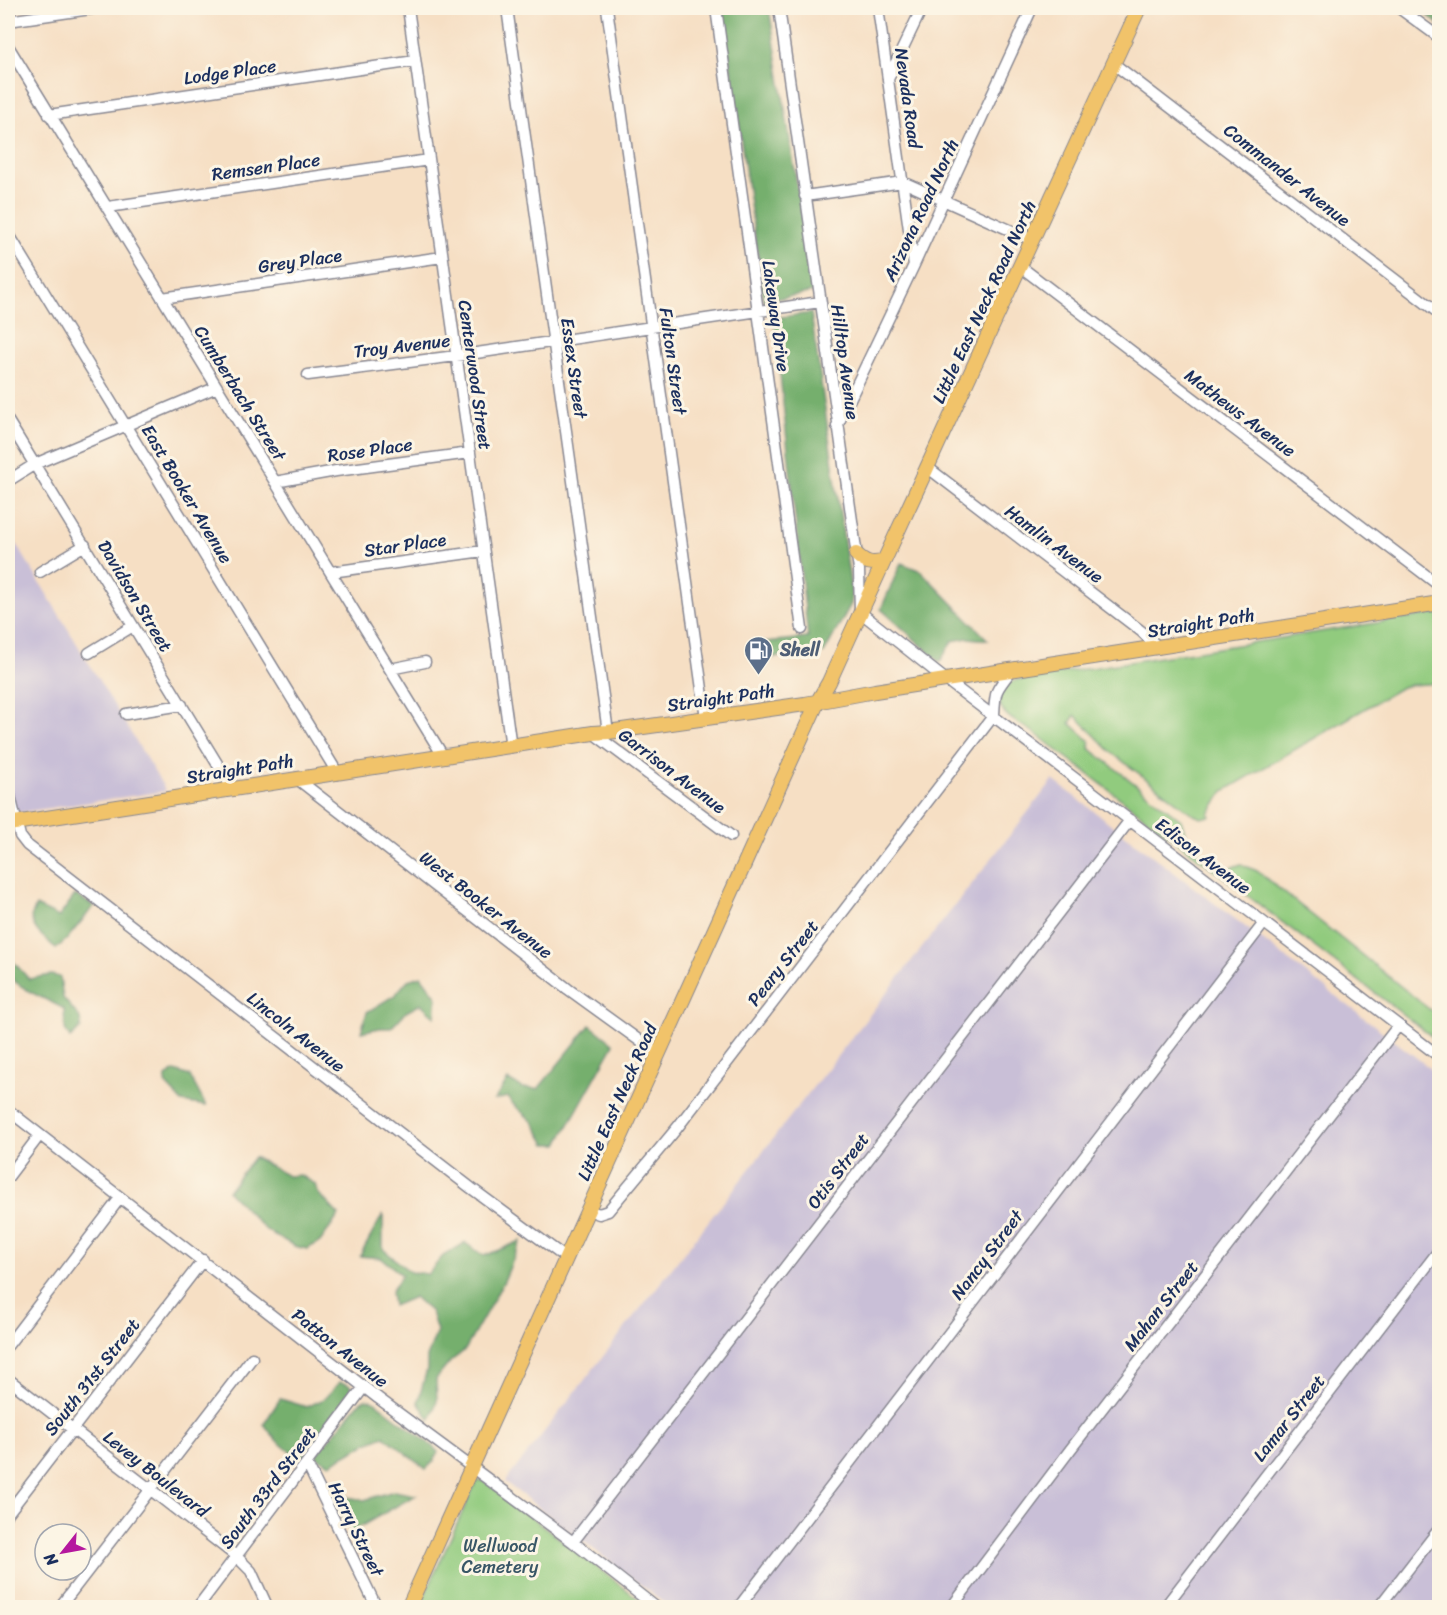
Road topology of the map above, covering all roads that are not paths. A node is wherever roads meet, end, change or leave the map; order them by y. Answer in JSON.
{"nodes":[{"id":1,"x":98,"y":8,"type":"edge"},
{"id":2,"x":408,"y":8,"type":"edge"},
{"id":3,"x":507,"y":8,"type":"edge"},
{"id":4,"x":607,"y":8,"type":"edge"},
{"id":5,"x":716,"y":8,"type":"edge"},
{"id":6,"x":778,"y":8,"type":"edge"},
{"id":7,"x":878,"y":8,"type":"edge"},
{"id":8,"x":922,"y":8,"type":"edge"},
{"id":9,"x":1032,"y":8,"type":"edge"},
{"id":10,"x":1139,"y":8,"type":"edge"},
{"id":11,"x":1399,"y":8,"type":"edge"},
{"id":12,"x":8,"y":21,"type":"edge"},
{"id":13,"x":1440,"y":38,"type":"edge"},
{"id":14,"x":8,"y":46,"type":"edge"},
{"id":15,"x":415,"y":61,"type":"junction"},
{"id":16,"x":1114,"y":64,"type":"junction"},
{"id":17,"x":888,"y":80,"type":"junction"},
{"id":18,"x":49,"y":115,"type":"junction"},
{"id":19,"x":429,"y":159,"type":"junction"},
{"id":20,"x":903,"y":182,"type":"junction"},
{"id":21,"x":805,"y":196,"type":"junction"},
{"id":22,"x":943,"y":199,"type":"junction"},
{"id":23,"x":108,"y":207,"type":"junction"},
{"id":24,"x":8,"y":233,"type":"edge"},
{"id":25,"x":1032,"y":240,"type":"junction"},
{"id":26,"x":442,"y":257,"type":"junction"},
{"id":27,"x":914,"y":266,"type":"junction"},
{"id":28,"x":1021,"y":267,"type":"junction"},
{"id":29,"x":162,"y":297,"type":"junction"},
{"id":30,"x":820,"y":302,"type":"junction"},
{"id":31,"x":759,"y":312,"type":"junction"},
{"id":32,"x":1440,"y":314,"type":"edge"},
{"id":33,"x":651,"y":328,"type":"junction"},
{"id":34,"x":554,"y":341,"type":"junction"},
{"id":35,"x":456,"y":356,"type":"junction"},
{"id":36,"x":308,"y":375,"type":"dead end"},
{"id":37,"x":217,"y":387,"type":"junction"},
{"id":38,"x":8,"y":421,"type":"edge"},
{"id":39,"x":126,"y":426,"type":"junction"},
{"id":40,"x":837,"y":426,"type":"junction"},
{"id":41,"x":470,"y":453,"type":"junction"},
{"id":42,"x":35,"y":464,"type":"junction"},
{"id":43,"x":927,"y":467,"type":"junction"},
{"id":44,"x":8,"y":482,"type":"edge"},
{"id":45,"x":275,"y":482,"type":"junction"},
{"id":46,"x":85,"y":546,"type":"junction"},
{"id":47,"x":483,"y":551,"type":"junction"},
{"id":48,"x":856,"y":554,"type":"junction"},
{"id":49,"x":884,"y":561,"type":"junction"},
{"id":50,"x":40,"y":572,"type":"dead end"},
{"id":51,"x":331,"y":572,"type":"junction"},
{"id":52,"x":1440,"y":586,"type":"edge"},
{"id":53,"x":1440,"y":603,"type":"edge"},
{"id":54,"x":860,"y":612,"type":"junction"},
{"id":55,"x":133,"y":626,"type":"junction"},
{"id":56,"x":802,"y":629,"type":"dead end"},
{"id":57,"x":1159,"y":648,"type":"junction"},
{"id":58,"x":88,"y":653,"type":"dead end"},
{"id":59,"x":425,"y":662,"type":"dead end"},
{"id":60,"x":390,"y":669,"type":"junction"},
{"id":61,"x":1011,"y":671,"type":"junction"},
{"id":62,"x":946,"y":680,"type":"junction"},
{"id":63,"x":818,"y":702,"type":"junction"},
{"id":64,"x":182,"y":705,"type":"junction"},
{"id":65,"x":126,"y":714,"type":"dead end"},
{"id":66,"x":993,"y":716,"type":"junction"},
{"id":67,"x":706,"y":718,"type":"junction"},
{"id":68,"x":608,"y":732,"type":"junction"},
{"id":69,"x":593,"y":733,"type":"junction"},
{"id":70,"x":511,"y":747,"type":"junction"},
{"id":71,"x":443,"y":756,"type":"junction"},
{"id":72,"x":338,"y":774,"type":"junction"},
{"id":73,"x":296,"y":778,"type":"junction"},
{"id":74,"x":8,"y":788,"type":"edge"},
{"id":75,"x":232,"y":788,"type":"junction"},
{"id":76,"x":1130,"y":820,"type":"junction"},
{"id":77,"x":12,"y":823,"type":"edge"},
{"id":78,"x":731,"y":836,"type":"dead end"},
{"id":79,"x":1264,"y":922,"type":"junction"},
{"id":80,"x":1398,"y":1026,"type":"junction"},
{"id":81,"x":658,"y":1054,"type":"junction"},
{"id":82,"x":1440,"y":1057,"type":"edge"},
{"id":83,"x":8,"y":1110,"type":"edge"},
{"id":84,"x":39,"y":1136,"type":"junction"},
{"id":85,"x":8,"y":1177,"type":"edge"},
{"id":86,"x":120,"y":1198,"type":"junction"},
{"id":87,"x":588,"y":1210,"type":"junction"},
{"id":88,"x":1440,"y":1249,"type":"edge"},
{"id":89,"x":566,"y":1258,"type":"junction"},
{"id":90,"x":203,"y":1260,"type":"junction"},
{"id":91,"x":8,"y":1345,"type":"edge"},
{"id":92,"x":252,"y":1358,"type":"dead end"},
{"id":93,"x":8,"y":1379,"type":"edge"},
{"id":94,"x":364,"y":1387,"type":"junction"},
{"id":95,"x":73,"y":1430,"type":"junction"},
{"id":96,"x":307,"y":1464,"type":"junction"},
{"id":97,"x":472,"y":1467,"type":"junction"},
{"id":98,"x":149,"y":1489,"type":"junction"},
{"id":99,"x":8,"y":1513,"type":"edge"},
{"id":100,"x":1440,"y":1527,"type":"edge"},
{"id":101,"x":573,"y":1542,"type":"junction"},
{"id":102,"x":236,"y":1557,"type":"junction"},
{"id":103,"x":59,"y":1608,"type":"edge"},
{"id":104,"x":197,"y":1608,"type":"edge"},
{"id":105,"x":268,"y":1608,"type":"edge"},
{"id":106,"x":377,"y":1608,"type":"edge"},
{"id":107,"x":408,"y":1608,"type":"edge"},
{"id":108,"x":657,"y":1608,"type":"edge"},
{"id":109,"x":738,"y":1608,"type":"edge"},
{"id":110,"x":951,"y":1608,"type":"edge"},
{"id":111,"x":1164,"y":1608,"type":"edge"},
{"id":112,"x":1378,"y":1608,"type":"edge"}],
"edges":[{"from":1,"to":12,"type":"street"},
{"from":2,"to":15,"type":"street","name":"Centerwood Street"},
{"from":3,"to":34,"type":"street","name":"Essex Street"},
{"from":4,"to":33,"type":"street","name":"Fulton Street"},
{"from":5,"to":31,"type":"street","name":"Lakeway Drive"},
{"from":6,"to":21,"type":"street","name":"Hilltop Avenue"},
{"from":7,"to":17,"type":"street","name":"Nevada Road"},
{"from":8,"to":17,"type":"street"},
{"from":9,"to":22,"type":"street","name":"Arizona Road North"},
{"from":10,"to":16,"type":"main road","name":"Little East Neck Road North"},
{"from":11,"to":13,"type":"street"},
{"from":14,"to":18,"type":"street","name":"Cumberbach Street"},
{"from":15,"to":18,"type":"street","name":"Lodge Place"},
{"from":15,"to":19,"type":"street","name":"Centerwood Street"},
{"from":16,"to":25,"type":"main road","name":"Little East Neck Road North"},
{"from":16,"to":32,"type":"street","name":"Commander Avenue"},
{"from":17,"to":20,"type":"street","name":"Nevada Road"},
{"from":18,"to":23,"type":"street","name":"Cumberbach Street"},
{"from":19,"to":23,"type":"street","name":"Remsen Place"},
{"from":19,"to":26,"type":"street","name":"Centerwood Street"},
{"from":20,"to":21,"type":"street"},
{"from":20,"to":22,"type":"street"},
{"from":20,"to":27,"type":"street","name":"Nevada Road"},
{"from":21,"to":30,"type":"street","name":"Hilltop Avenue"},
{"from":22,"to":25,"type":"street"},
{"from":22,"to":27,"type":"street","name":"Arizona Road North"},
{"from":23,"to":29,"type":"street","name":"Cumberbach Street"},
{"from":24,"to":39,"type":"street","name":"East Booker Avenue"},
{"from":25,"to":28,"type":"main road","name":"Little East Neck Road North"},
{"from":26,"to":29,"type":"street","name":"Grey Place"},
{"from":26,"to":35,"type":"street","name":"Centerwood Street"},
{"from":27,"to":40,"type":"street","name":"Arizona Road North"},
{"from":28,"to":43,"type":"main road","name":"Little East Neck Road North"},
{"from":28,"to":52,"type":"street","name":"Mathews Avenue"},
{"from":29,"to":37,"type":"street","name":"Cumberbach Street"},
{"from":30,"to":31,"type":"street","name":"Troy Avenue"},
{"from":30,"to":40,"type":"street","name":"Hilltop Avenue"},
{"from":31,"to":33,"type":"street","name":"Troy Avenue"},
{"from":31,"to":56,"type":"street","name":"Lakeway Drive"},
{"from":33,"to":34,"type":"street","name":"Troy Avenue"},
{"from":33,"to":67,"type":"street","name":"Fulton Street"},
{"from":34,"to":35,"type":"street","name":"Troy Avenue"},
{"from":34,"to":68,"type":"street","name":"Essex Street"},
{"from":35,"to":36,"type":"street","name":"Troy Avenue"},
{"from":35,"to":41,"type":"street","name":"Centerwood Street"},
{"from":37,"to":39,"type":"street"},
{"from":37,"to":45,"type":"street","name":"Cumberbach Street"},
{"from":38,"to":42,"type":"street","name":"Davidson Street"},
{"from":39,"to":42,"type":"street"},
{"from":39,"to":72,"type":"street","name":"East Booker Avenue"},
{"from":40,"to":48,"type":"street","name":"Hilltop Avenue"},
{"from":41,"to":45,"type":"street","name":"Rose Place"},
{"from":41,"to":47,"type":"street","name":"Centerwood Street"},
{"from":42,"to":44,"type":"street"},
{"from":42,"to":46,"type":"street","name":"Davidson Street"},
{"from":43,"to":49,"type":"main road","name":"Little East Neck Road North"},
{"from":43,"to":57,"type":"street","name":"Hamlin Avenue"},
{"from":45,"to":51,"type":"street","name":"Cumberbach Street"},
{"from":46,"to":50,"type":"street"},
{"from":46,"to":55,"type":"street","name":"Davidson Street"},
{"from":47,"to":51,"type":"street","name":"Star Place"},
{"from":47,"to":70,"type":"street","name":"Centerwood Street"},
{"from":48,"to":49,"type":"main road"},
{"from":48,"to":54,"type":"street","name":"Hilltop Avenue"},
{"from":49,"to":54,"type":"main road","name":"Little East Neck Road North"},
{"from":51,"to":60,"type":"street","name":"Cumberbach Street"},
{"from":53,"to":57,"type":"main road","name":"Straight Path"},
{"from":54,"to":62,"type":"street"},
{"from":54,"to":63,"type":"main road","name":"Little East Neck Road"},
{"from":55,"to":58,"type":"street"},
{"from":55,"to":64,"type":"street","name":"Davidson Street"},
{"from":57,"to":61,"type":"main road","name":"Straight Path"},
{"from":59,"to":60,"type":"street"},
{"from":60,"to":71,"type":"street","name":"Cumberbach Street"},
{"from":61,"to":62,"type":"main road","name":"Straight Path"},
{"from":61,"to":66,"type":"street"},
{"from":62,"to":63,"type":"main road","name":"Straight Path"},
{"from":62,"to":66,"type":"street","name":"Edison Avenue"},
{"from":63,"to":67,"type":"main road","name":"Straight Path"},
{"from":63,"to":81,"type":"main road","name":"Little East Neck Road"},
{"from":64,"to":65,"type":"street"},
{"from":64,"to":75,"type":"street","name":"Davidson Street"},
{"from":66,"to":76,"type":"street","name":"Edison Avenue"},
{"from":66,"to":87,"type":"street","name":"Peary Street"},
{"from":67,"to":68,"type":"main road","name":"Straight Path"},
{"from":68,"to":69,"type":"main road","name":"Straight Path"},
{"from":69,"to":70,"type":"main road","name":"Straight Path"},
{"from":69,"to":78,"type":"street","name":"Garrison Avenue"},
{"from":70,"to":71,"type":"main road","name":"Straight Path"},
{"from":71,"to":72,"type":"main road","name":"Straight Path"},
{"from":72,"to":73,"type":"main road","name":"Straight Path"},
{"from":73,"to":75,"type":"main road","name":"Straight Path"},
{"from":73,"to":81,"type":"street","name":"West Booker Avenue"},
{"from":74,"to":77,"type":"street","name":"Lincoln Avenue"},
{"from":75,"to":77,"type":"main road","name":"Straight Path"},
{"from":76,"to":79,"type":"street","name":"Edison Avenue"},
{"from":76,"to":101,"type":"street","name":"Otis Street"},
{"from":77,"to":89,"type":"street","name":"Lincoln Avenue"},
{"from":79,"to":80,"type":"street","name":"Edison Avenue"},
{"from":79,"to":109,"type":"street","name":"Nancy Street"},
{"from":80,"to":82,"type":"street","name":"Edison Avenue"},
{"from":80,"to":110,"type":"street","name":"Mahan Street"},
{"from":81,"to":87,"type":"main road","name":"Little East Neck Road"},
{"from":83,"to":84,"type":"street","name":"Patton Avenue"},
{"from":84,"to":85,"type":"street"},
{"from":84,"to":86,"type":"street","name":"Patton Avenue"},
{"from":86,"to":90,"type":"street","name":"Patton Avenue"},
{"from":86,"to":91,"type":"street"},
{"from":87,"to":89,"type":"main road","name":"Little East Neck Road"},
{"from":88,"to":111,"type":"street","name":"Lamar Street"},
{"from":89,"to":97,"type":"main road","name":"Little East Neck Road"},
{"from":90,"to":94,"type":"street","name":"Patton Avenue"},
{"from":90,"to":95,"type":"street","name":"South 31st Street"},
{"from":92,"to":98,"type":"street"},
{"from":93,"to":95,"type":"street","name":"Levey Boulevard"},
{"from":94,"to":96,"type":"street","name":"South 33rd Street"},
{"from":94,"to":97,"type":"street","name":"Patton Avenue"},
{"from":95,"to":98,"type":"street","name":"Levey Boulevard"},
{"from":95,"to":99,"type":"street","name":"South 31st Street"},
{"from":96,"to":102,"type":"street","name":"South 33rd Street"},
{"from":96,"to":106,"type":"street","name":"Harry Street"},
{"from":97,"to":101,"type":"street","name":"Patton Avenue"},
{"from":97,"to":107,"type":"main road","name":"Little East Neck Road"},
{"from":98,"to":102,"type":"street","name":"Levey Boulevard"},
{"from":98,"to":103,"type":"street"},
{"from":100,"to":112,"type":"street"},
{"from":101,"to":108,"type":"street","name":"Patton Avenue"},
{"from":102,"to":104,"type":"street","name":"South 33rd Street"},
{"from":102,"to":105,"type":"street","name":"Levey Boulevard"}]}
